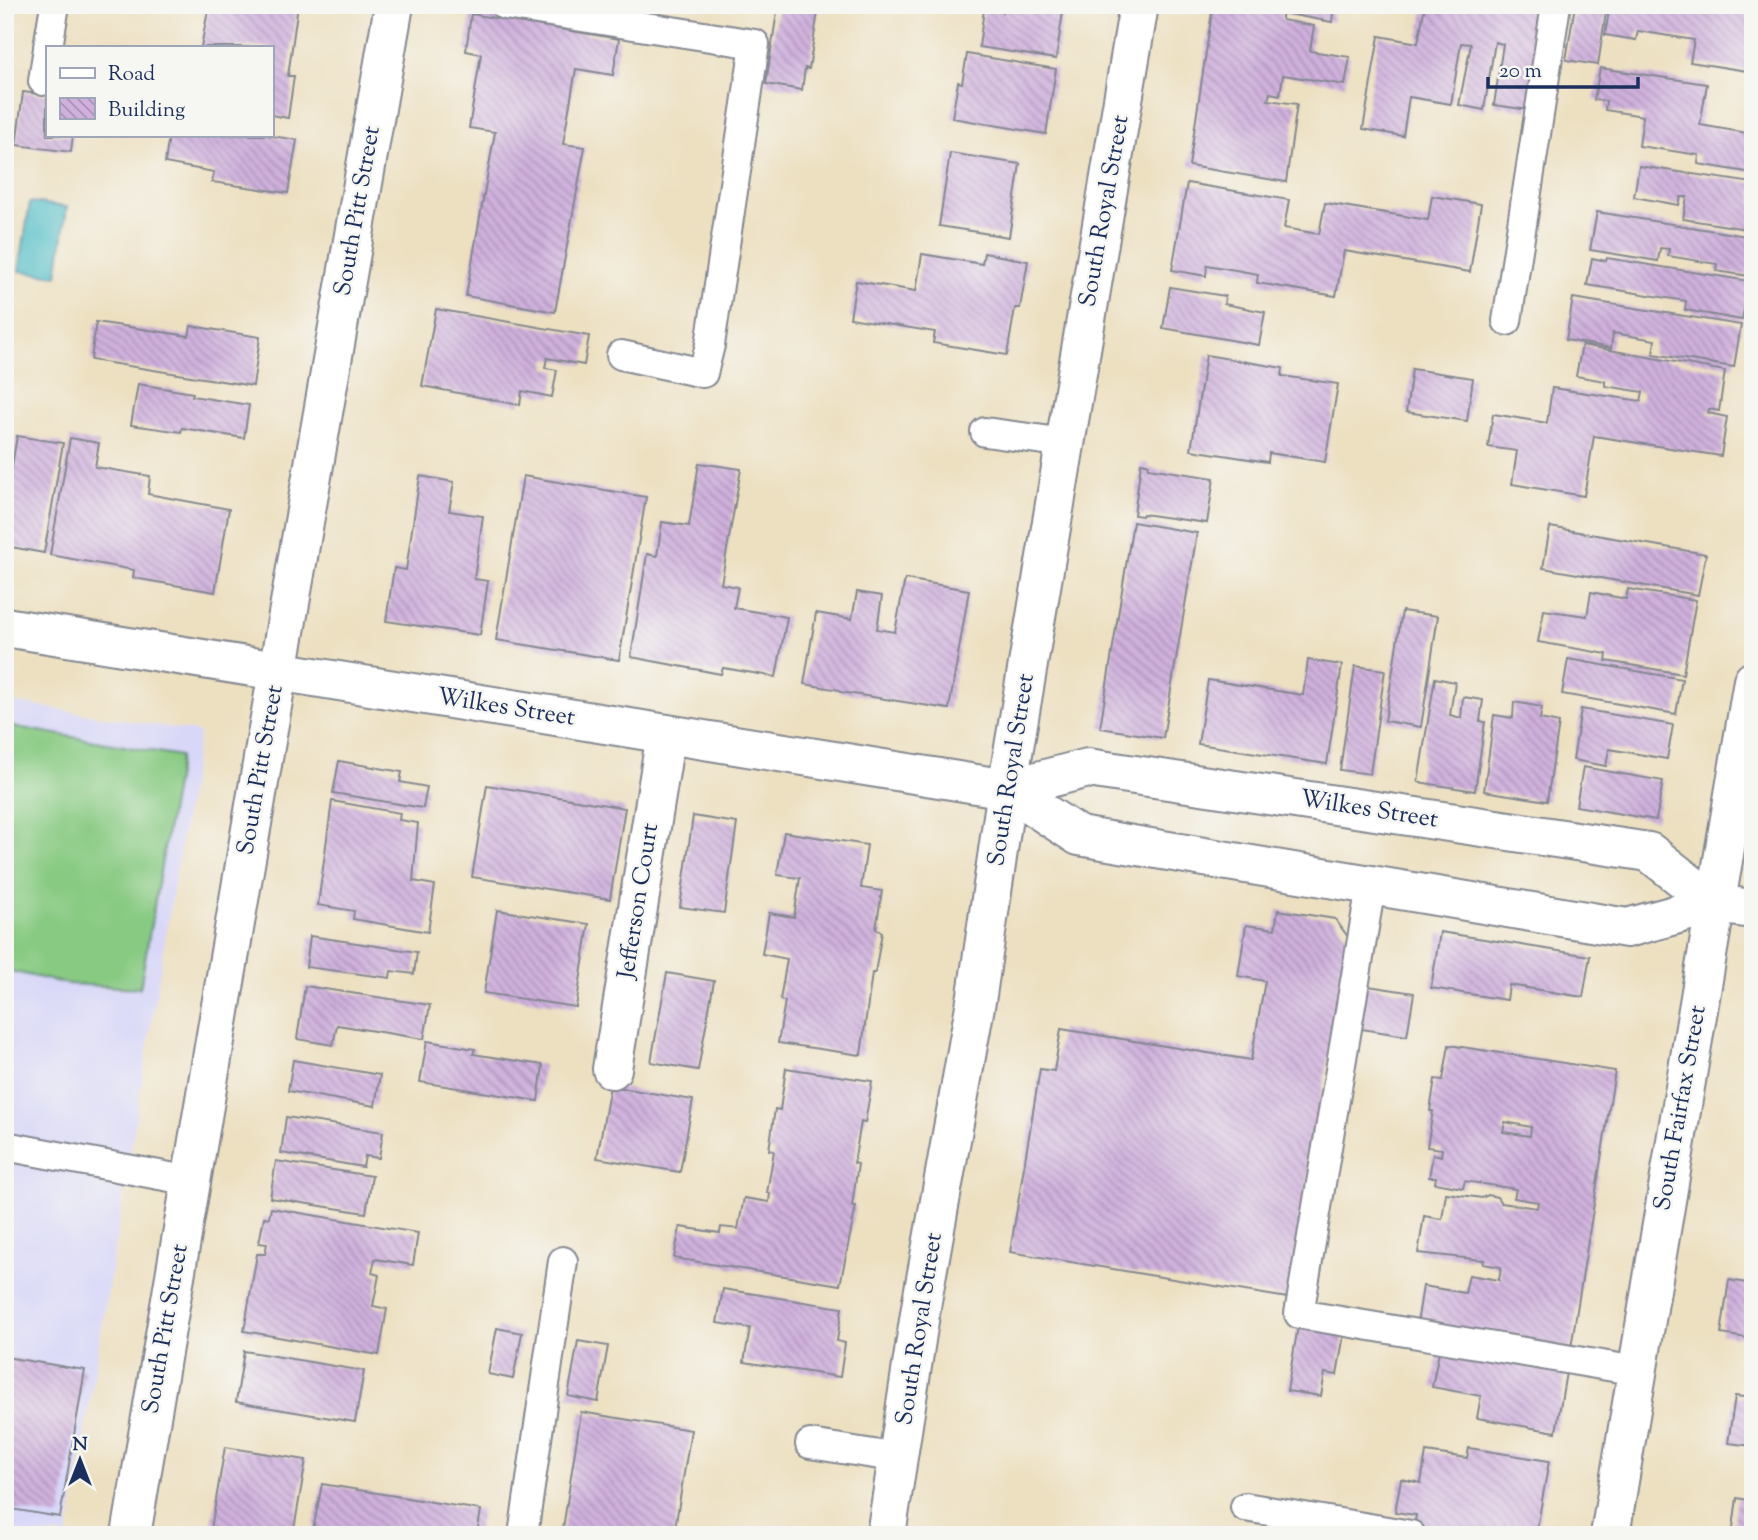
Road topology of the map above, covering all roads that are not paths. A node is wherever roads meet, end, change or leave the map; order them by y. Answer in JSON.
{"nodes":[{"id":1,"x":55,"y":5,"type":"edge"},
{"id":2,"x":394,"y":5,"type":"edge"},
{"id":3,"x":505,"y":5,"type":"edge"},
{"id":4,"x":1139,"y":5,"type":"edge"},
{"id":5,"x":1556,"y":5,"type":"edge"},
{"id":6,"x":48,"y":46,"type":"edge"},
{"id":7,"x":46,"y":61,"type":"edge"},
{"id":8,"x":43,"y":81,"type":"dead end"},
{"id":9,"x":1507,"y":321,"type":"dead end"},
{"id":10,"x":621,"y":355,"type":"dead end"},
{"id":11,"x":985,"y":432,"type":"dead end"},
{"id":12,"x":1066,"y":443,"type":"junction"},
{"id":13,"x":5,"y":627,"type":"edge"},
{"id":14,"x":278,"y":671,"type":"junction"},
{"id":15,"x":1753,"y":681,"type":"edge"},
{"id":16,"x":666,"y":734,"type":"junction"},
{"id":17,"x":1007,"y":789,"type":"junction"},
{"id":18,"x":1371,"y":886,"type":"junction"},
{"id":19,"x":1715,"y":904,"type":"junction"},
{"id":20,"x":1753,"y":909,"type":"edge"},
{"id":21,"x":612,"y":1069,"type":"dead end"},
{"id":22,"x":5,"y":1146,"type":"edge"},
{"id":23,"x":191,"y":1181,"type":"junction"},
{"id":24,"x":563,"y":1261,"type":"dead end"},
{"id":25,"x":1637,"y":1371,"type":"junction"},
{"id":26,"x":810,"y":1444,"type":"dead end"},
{"id":27,"x":899,"y":1458,"type":"junction"},
{"id":28,"x":1245,"y":1507,"type":"dead end"},
{"id":29,"x":131,"y":1535,"type":"edge"},
{"id":30,"x":523,"y":1535,"type":"edge"},
{"id":31,"x":886,"y":1535,"type":"edge"},
{"id":32,"x":1411,"y":1535,"type":"edge"},
{"id":33,"x":1610,"y":1535,"type":"edge"}],
"edges":[{"from":1,"to":6,"type":"lane"},
{"from":2,"to":14,"type":"street","name":"South Pitt Street"},
{"from":3,"to":10,"type":"lane"},
{"from":4,"to":12,"type":"street","name":"South Royal Street"},
{"from":5,"to":9,"type":"lane"},
{"from":7,"to":8,"type":"lane"},
{"from":11,"to":12,"type":"lane"},
{"from":12,"to":17,"type":"street","name":"South Royal Street"},
{"from":13,"to":14,"type":"street","name":"Wilkes Street"},
{"from":14,"to":16,"type":"street","name":"Wilkes Street"},
{"from":14,"to":23,"type":"street","name":"South Pitt Street"},
{"from":15,"to":19,"type":"street","name":"South Fairfax Street"},
{"from":16,"to":17,"type":"street","name":"Wilkes Street"},
{"from":16,"to":21,"type":"street","name":"Jefferson Court"},
{"from":17,"to":18,"type":"street","name":"Wilkes Street"},
{"from":17,"to":19,"type":"street","name":"Wilkes Street"},
{"from":17,"to":27,"type":"street","name":"South Royal Street"},
{"from":18,"to":19,"type":"street","name":"Wilkes Street"},
{"from":18,"to":25,"type":"lane"},
{"from":19,"to":20,"type":"street","name":"Wilkes Street"},
{"from":19,"to":25,"type":"street","name":"South Fairfax Street"},
{"from":22,"to":23,"type":"lane"},
{"from":23,"to":29,"type":"street","name":"South Pitt Street"},
{"from":24,"to":30,"type":"lane"},
{"from":25,"to":33,"type":"street","name":"South Fairfax Street"},
{"from":26,"to":27,"type":"lane"},
{"from":27,"to":31,"type":"street","name":"South Royal Street"},
{"from":28,"to":32,"type":"lane"}]}
